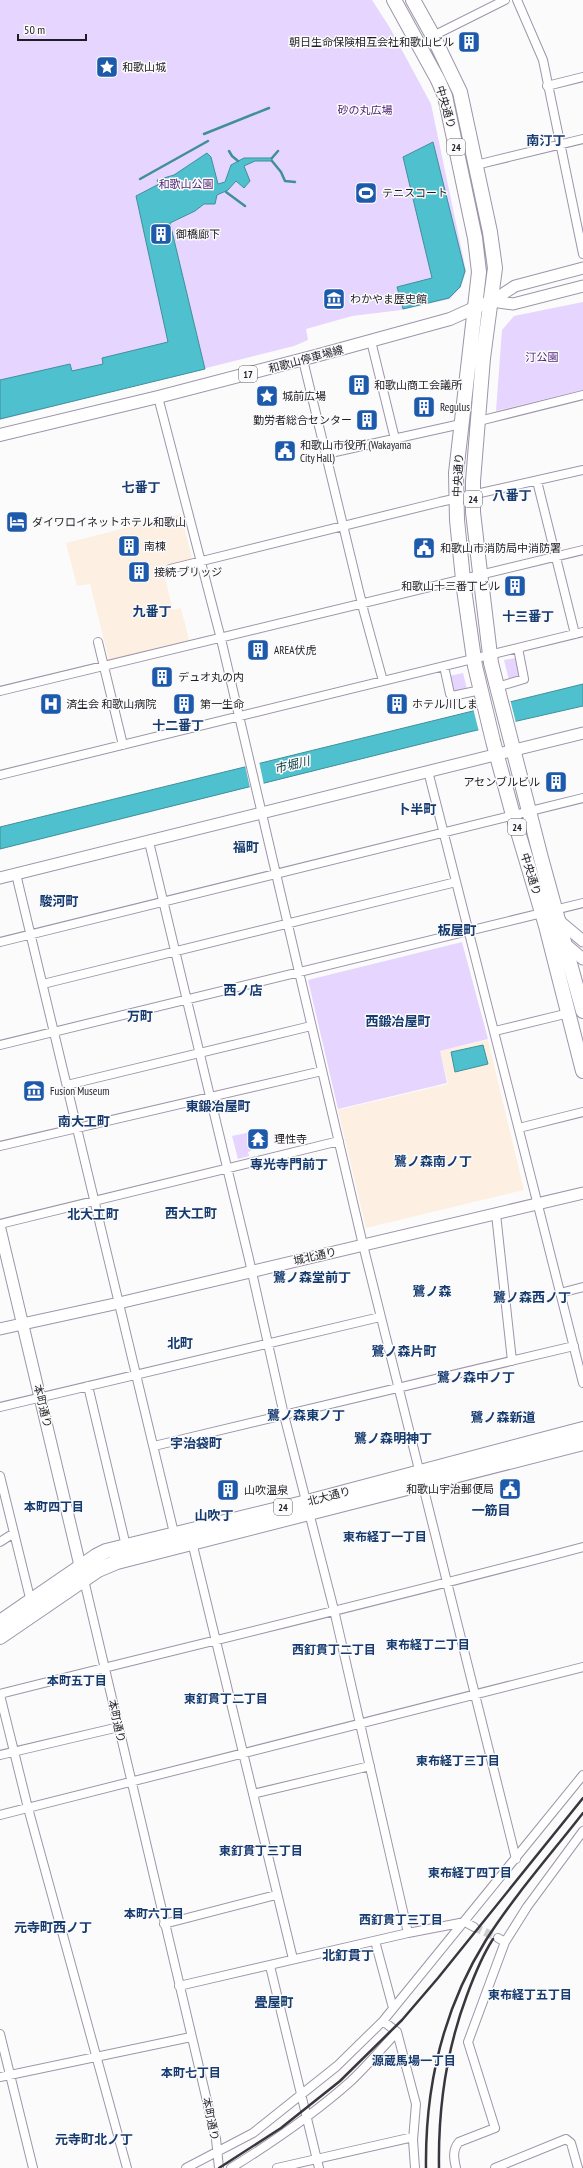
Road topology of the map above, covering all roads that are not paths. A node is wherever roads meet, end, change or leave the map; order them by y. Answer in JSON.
{"nodes":[{"id":1,"x":394,"y":0,"type":"edge"},
{"id":2,"x":413,"y":0,"type":"edge"},
{"id":3,"x":505,"y":0,"type":"edge"},
{"id":4,"x":517,"y":0,"type":"edge"},
{"id":5,"x":433,"y":36,"type":"junction"},
{"id":6,"x":583,"y":77,"type":"edge"},
{"id":7,"x":547,"y":86,"type":"junction"},
{"id":8,"x":583,"y":139,"type":"edge"},
{"id":9,"x":561,"y":145,"type":"junction"},
{"id":10,"x":476,"y":165,"type":"junction"},
{"id":11,"x":583,"y":254,"type":"edge"},
{"id":12,"x":583,"y":268,"type":"edge"},
{"id":13,"x":583,"y":286,"type":"edge"},
{"id":14,"x":492,"y":301,"type":"junction"},
{"id":15,"x":475,"y":306,"type":"junction"},
{"id":16,"x":371,"y":341,"type":"junction"},
{"id":17,"x":303,"y":360,"type":"junction"},
{"id":18,"x":583,"y":395,"type":"edge"},
{"id":19,"x":158,"y":397,"type":"junction"},
{"id":20,"x":479,"y":421,"type":"junction"},
{"id":21,"x":461,"y":424,"type":"junction"},
{"id":22,"x":0,"y":435,"type":"edge"},
{"id":23,"x":395,"y":438,"type":"junction"},
{"id":24,"x":326,"y":454,"type":"junction"},
{"id":25,"x":583,"y":470,"type":"edge"},
{"id":26,"x":537,"y":480,"type":"junction"},
{"id":27,"x":473,"y":495,"type":"junction"},
{"id":28,"x":456,"y":498,"type":"junction"},
{"id":29,"x":344,"y":525,"type":"junction"},
{"id":30,"x":583,"y":550,"type":"edge"},
{"id":31,"x":555,"y":556,"type":"junction"},
{"id":32,"x":201,"y":561,"type":"junction"},
{"id":33,"x":170,"y":569,"type":"dead end"},
{"id":34,"x":480,"y":575,"type":"junction"},
{"id":35,"x":463,"y":579,"type":"junction"},
{"id":36,"x":362,"y":604,"type":"junction"},
{"id":37,"x":579,"y":633,"type":"edge"},
{"id":38,"x":221,"y":639,"type":"junction"},
{"id":39,"x":98,"y":642,"type":"dead end"},
{"id":40,"x":518,"y":648,"type":"junction"},
{"id":41,"x":490,"y":654,"type":"junction"},
{"id":42,"x":474,"y":658,"type":"junction"},
{"id":43,"x":104,"y":666,"type":"junction"},
{"id":44,"x":444,"y":666,"type":"junction"},
{"id":45,"x":383,"y":682,"type":"junction"},
{"id":46,"x":0,"y":691,"type":"edge"},
{"id":47,"x":498,"y":691,"type":"junction"},
{"id":48,"x":482,"y":695,"type":"junction"},
{"id":49,"x":240,"y":716,"type":"junction"},
{"id":50,"x":583,"y":733,"type":"edge"},
{"id":51,"x":511,"y":743,"type":"junction"},
{"id":52,"x":123,"y":745,"type":"junction"},
{"id":53,"x":495,"y":747,"type":"junction"},
{"id":54,"x":428,"y":771,"type":"junction"},
{"id":55,"x":0,"y":775,"type":"edge"},
{"id":56,"x":583,"y":798,"type":"edge"},
{"id":57,"x":529,"y":811,"type":"junction"},
{"id":58,"x":262,"y":813,"type":"junction"},
{"id":59,"x":513,"y":815,"type":"junction"},
{"id":60,"x":444,"y":833,"type":"junction"},
{"id":61,"x":149,"y":842,"type":"junction"},
{"id":62,"x":16,"y":874,"type":"junction"},
{"id":63,"x":275,"y":874,"type":"junction"},
{"id":64,"x":0,"y":878,"type":"edge"},
{"id":65,"x":456,"y":882,"type":"junction"},
{"id":66,"x":164,"y":901,"type":"junction"},
{"id":67,"x":583,"y":903,"type":"edge"},
{"id":68,"x":551,"y":917,"type":"junction"},
{"id":69,"x":286,"y":923,"type":"junction"},
{"id":70,"x":469,"y":932,"type":"junction"},
{"id":71,"x":31,"y":934,"type":"junction"},
{"id":72,"x":0,"y":942,"type":"edge"},
{"id":73,"x":583,"y":942,"type":"edge"},
{"id":74,"x":565,"y":944,"type":"junction"},
{"id":75,"x":176,"y":951,"type":"junction"},
{"id":76,"x":583,"y":959,"type":"edge"},
{"id":77,"x":299,"y":973,"type":"junction"},
{"id":78,"x":43,"y":984,"type":"junction"},
{"id":79,"x":187,"y":999,"type":"junction"},
{"id":80,"x":583,"y":1009,"type":"edge"},
{"id":81,"x":569,"y":1013,"type":"junction"},
{"id":82,"x":311,"y":1026,"type":"junction"},
{"id":83,"x":495,"y":1031,"type":"junction"},
{"id":84,"x":54,"y":1032,"type":"junction"},
{"id":85,"x":0,"y":1045,"type":"edge"},
{"id":86,"x":200,"y":1052,"type":"junction"},
{"id":87,"x":322,"y":1071,"type":"junction"},
{"id":88,"x":583,"y":1071,"type":"edge"},
{"id":89,"x":67,"y":1085,"type":"junction"},
{"id":90,"x":211,"y":1097,"type":"junction"},
{"id":91,"x":583,"y":1112,"type":"edge"},
{"id":92,"x":78,"y":1128,"type":"junction"},
{"id":93,"x":518,"y":1128,"type":"junction"},
{"id":94,"x":339,"y":1141,"type":"junction"},
{"id":95,"x":0,"y":1146,"type":"edge"},
{"id":96,"x":228,"y":1168,"type":"junction"},
{"id":97,"x":583,"y":1192,"type":"edge"},
{"id":98,"x":94,"y":1200,"type":"junction"},
{"id":99,"x":538,"y":1204,"type":"junction"},
{"id":100,"x":496,"y":1214,"type":"junction"},
{"id":101,"x":0,"y":1224,"type":"edge"},
{"id":102,"x":0,"y":1229,"type":"edge"},
{"id":103,"x":363,"y":1245,"type":"junction"},
{"id":104,"x":252,"y":1271,"type":"junction"},
{"id":105,"x":583,"y":1287,"type":"edge"},
{"id":106,"x":560,"y":1292,"type":"junction"},
{"id":107,"x":119,"y":1303,"type":"junction"},
{"id":108,"x":380,"y":1317,"type":"junction"},
{"id":109,"x":22,"y":1325,"type":"junction"},
{"id":110,"x":0,"y":1329,"type":"edge"},
{"id":111,"x":269,"y":1343,"type":"junction"},
{"id":112,"x":574,"y":1346,"type":"junction"},
{"id":113,"x":512,"y":1361,"type":"junction"},
{"id":114,"x":136,"y":1374,"type":"junction"},
{"id":115,"x":583,"y":1383,"type":"edge"},
{"id":116,"x":88,"y":1386,"type":"junction"},
{"id":117,"x":397,"y":1388,"type":"junction"},
{"id":118,"x":40,"y":1397,"type":"junction"},
{"id":119,"x":0,"y":1407,"type":"edge"},
{"id":120,"x":284,"y":1415,"type":"junction"},
{"id":121,"x":583,"y":1429,"type":"edge"},
{"id":122,"x":583,"y":1443,"type":"edge"},
{"id":123,"x":154,"y":1446,"type":"junction"},
{"id":124,"x":0,"y":1476,"type":"edge"},
{"id":125,"x":420,"y":1478,"type":"junction"},
{"id":126,"x":308,"y":1507,"type":"junction"},
{"id":127,"x":14,"y":1532,"type":"junction"},
{"id":128,"x":174,"y":1533,"type":"junction"},
{"id":129,"x":0,"y":1542,"type":"edge"},
{"id":130,"x":192,"y":1542,"type":"junction"},
{"id":131,"x":126,"y":1546,"type":"junction"},
{"id":132,"x":583,"y":1547,"type":"edge"},
{"id":133,"x":82,"y":1574,"type":"junction"},
{"id":134,"x":446,"y":1584,"type":"junction"},
{"id":135,"x":31,"y":1602,"type":"junction"},
{"id":136,"x":334,"y":1610,"type":"junction"},
{"id":137,"x":0,"y":1622,"type":"edge"},
{"id":138,"x":0,"y":1637,"type":"edge"},
{"id":139,"x":216,"y":1640,"type":"junction"},
{"id":140,"x":583,"y":1667,"type":"edge"},
{"id":141,"x":105,"y":1668,"type":"junction"},
{"id":142,"x":475,"y":1694,"type":"junction"},
{"id":143,"x":0,"y":1695,"type":"edge"},
{"id":144,"x":360,"y":1723,"type":"junction"},
{"id":145,"x":119,"y":1727,"type":"junction"},
{"id":146,"x":14,"y":1752,"type":"junction"},
{"id":147,"x":243,"y":1752,"type":"junction"},
{"id":148,"x":0,"y":1755,"type":"edge"},
{"id":149,"x":370,"y":1766,"type":"junction"},
{"id":150,"x":583,"y":1776,"type":"edge"},
{"id":151,"x":131,"y":1781,"type":"junction"},
{"id":152,"x":253,"y":1794,"type":"junction"},
{"id":153,"x":28,"y":1808,"type":"junction"},
{"id":154,"x":0,"y":1815,"type":"edge"},
{"id":155,"x":583,"y":1831,"type":"edge"},
{"id":156,"x":516,"y":1859,"type":"junction"},
{"id":157,"x":276,"y":1895,"type":"junction"},
{"id":158,"x":465,"y":1922,"type":"junction"},
{"id":159,"x":164,"y":1924,"type":"junction"},
{"id":160,"x":474,"y":1927,"type":"tunnel mouth"},
{"id":161,"x":408,"y":1933,"type":"junction"},
{"id":162,"x":375,"y":1941,"type":"junction"},
{"id":163,"x":293,"y":1960,"type":"junction"},
{"id":164,"x":270,"y":1966,"type":"junction"},
{"id":165,"x":179,"y":1986,"type":"junction"},
{"id":166,"x":393,"y":2008,"type":"junction"},
{"id":167,"x":383,"y":2021,"type":"junction"},
{"id":168,"x":397,"y":2032,"type":"junction"},
{"id":169,"x":0,"y":2034,"type":"edge"},
{"id":170,"x":191,"y":2037,"type":"junction"},
{"id":171,"x":97,"y":2056,"type":"junction"},
{"id":172,"x":10,"y":2075,"type":"junction"},
{"id":173,"x":0,"y":2077,"type":"edge"},
{"id":174,"x":301,"y":2096,"type":"junction"},
{"id":175,"x":306,"y":2118,"type":"junction"},
{"id":176,"x":414,"y":2137,"type":"junction"},
{"id":177,"x":217,"y":2152,"type":"junction"},
{"id":178,"x":316,"y":2159,"type":"junction"},
{"id":179,"x":33,"y":2168,"type":"edge"},
{"id":180,"x":127,"y":2168,"type":"edge"},
{"id":181,"x":186,"y":2168,"type":"edge"},
{"id":182,"x":219,"y":2168,"type":"edge"},
{"id":183,"x":231,"y":2168,"type":"edge"},
{"id":184,"x":277,"y":2168,"type":"edge"},
{"id":185,"x":318,"y":2168,"type":"edge"},
{"id":186,"x":415,"y":2168,"type":"edge"},
{"id":187,"x":456,"y":2168,"type":"edge"},
{"id":188,"x":495,"y":2168,"type":"edge"},
{"id":189,"x":578,"y":2168,"type":"edge"}],
"edges":[{"from":1,"to":15,"type":"highway","name":"中央通り","number":"24"},
{"from":2,"to":5,"type":"highway","name":"中央通り","number":"24"},
{"from":3,"to":5,"type":"street"},
{"from":4,"to":7,"type":"street"},
{"from":5,"to":10,"type":"highway","name":"中央通り","number":"24"},
{"from":6,"to":7,"type":"street"},
{"from":7,"to":9,"type":"street"},
{"from":8,"to":9,"type":"street"},
{"from":9,"to":10,"type":"street"},
{"from":9,"to":11,"type":"street"},
{"from":10,"to":14,"type":"highway","name":"中央通り","number":"24"},
{"from":12,"to":14,"type":"street"},
{"from":13,"to":14,"type":"street"},
{"from":14,"to":15,"type":"main road","name":"和歌山停車場線","number":"17"},
{"from":14,"to":20,"type":"highway","name":"中央通り","number":"24"},
{"from":15,"to":16,"type":"main road","name":"和歌山停車場線","number":"17"},
{"from":15,"to":21,"type":"highway","name":"中央通り","number":"24"},
{"from":16,"to":17,"type":"main road","name":"和歌山停車場線","number":"17"},
{"from":16,"to":23,"type":"street"},
{"from":17,"to":19,"type":"main road","name":"和歌山停車場線","number":"17"},
{"from":17,"to":24,"type":"street"},
{"from":18,"to":20,"type":"street"},
{"from":19,"to":22,"type":"main road","name":"和歌山停車場線","number":"17"},
{"from":19,"to":32,"type":"street"},
{"from":20,"to":27,"type":"highway","name":"中央通り","number":"24"},
{"from":21,"to":23,"type":"street"},
{"from":21,"to":28,"type":"highway","name":"中央通り","number":"24"},
{"from":23,"to":24,"type":"street"},
{"from":24,"to":29,"type":"street"},
{"from":25,"to":26,"type":"street"},
{"from":26,"to":27,"type":"street"},
{"from":26,"to":31,"type":"street"},
{"from":27,"to":28,"type":"street"},
{"from":27,"to":34,"type":"highway","name":"中央通り","number":"24"},
{"from":28,"to":29,"type":"street"},
{"from":28,"to":35,"type":"highway","name":"中央通り","number":"24"},
{"from":29,"to":32,"type":"street"},
{"from":29,"to":36,"type":"street"},
{"from":30,"to":31,"type":"street"},
{"from":31,"to":34,"type":"street"},
{"from":31,"to":37,"type":"street"},
{"from":32,"to":33,"type":"street"},
{"from":32,"to":38,"type":"street"},
{"from":34,"to":35,"type":"street"},
{"from":34,"to":41,"type":"highway","name":"中央通り","number":"24"},
{"from":35,"to":36,"type":"street"},
{"from":35,"to":42,"type":"highway","name":"中央通り","number":"24"},
{"from":36,"to":38,"type":"street"},
{"from":36,"to":45,"type":"street"},
{"from":37,"to":40,"type":"street"},
{"from":38,"to":43,"type":"street"},
{"from":38,"to":49,"type":"street"},
{"from":39,"to":43,"type":"street"},
{"from":40,"to":41,"type":"street"},
{"from":40,"to":47,"type":"street"},
{"from":41,"to":42,"type":"street"},
{"from":41,"to":47,"type":"highway","name":"中央通り","number":"24"},
{"from":42,"to":44,"type":"street"},
{"from":42,"to":48,"type":"highway","name":"中央通り","number":"24"},
{"from":43,"to":46,"type":"street"},
{"from":43,"to":52,"type":"street"},
{"from":44,"to":45,"type":"street"},
{"from":44,"to":48,"type":"street"},
{"from":45,"to":49,"type":"street"},
{"from":47,"to":51,"type":"highway","name":"中央通り","number":"24"},
{"from":48,"to":53,"type":"highway","name":"中央通り","number":"24"},
{"from":49,"to":52,"type":"street"},
{"from":49,"to":58,"type":"street"},
{"from":50,"to":51,"type":"street"},
{"from":51,"to":53,"type":"street"},
{"from":51,"to":57,"type":"highway","name":"中央通り","number":"24"},
{"from":52,"to":55,"type":"street"},
{"from":53,"to":54,"type":"street"},
{"from":53,"to":59,"type":"highway","name":"中央通り","number":"24"},
{"from":54,"to":58,"type":"street"},
{"from":54,"to":60,"type":"street"},
{"from":56,"to":57,"type":"street"},
{"from":57,"to":59,"type":"street"},
{"from":57,"to":68,"type":"highway","name":"中央通り","number":"24"},
{"from":58,"to":61,"type":"street"},
{"from":58,"to":63,"type":"street"},
{"from":59,"to":60,"type":"street"},
{"from":59,"to":68,"type":"highway","name":"中央通り","number":"24"},
{"from":60,"to":63,"type":"street"},
{"from":60,"to":65,"type":"street"},
{"from":61,"to":62,"type":"street"},
{"from":61,"to":66,"type":"street"},
{"from":62,"to":64,"type":"street"},
{"from":62,"to":71,"type":"street"},
{"from":63,"to":66,"type":"street"},
{"from":63,"to":69,"type":"street"},
{"from":65,"to":69,"type":"street"},
{"from":65,"to":70,"type":"street"},
{"from":66,"to":71,"type":"street"},
{"from":66,"to":75,"type":"street"},
{"from":67,"to":68,"type":"street"},
{"from":68,"to":70,"type":"street"},
{"from":68,"to":73,"type":"street"},
{"from":68,"to":74,"type":"highway","name":"中央通り","number":"24"},
{"from":68,"to":81,"type":"highway","name":"中央通り","number":"24"},
{"from":69,"to":75,"type":"street"},
{"from":69,"to":77,"type":"street"},
{"from":70,"to":77,"type":"street"},
{"from":70,"to":83,"type":"street"},
{"from":71,"to":72,"type":"street"},
{"from":71,"to":78,"type":"street"},
{"from":74,"to":76,"type":"street"},
{"from":74,"to":80,"type":"highway","name":"中央通り","number":"24"},
{"from":75,"to":78,"type":"street"},
{"from":75,"to":79,"type":"street"},
{"from":77,"to":79,"type":"street"},
{"from":77,"to":82,"type":"street"},
{"from":78,"to":84,"type":"street"},
{"from":79,"to":84,"type":"street"},
{"from":79,"to":86,"type":"street"},
{"from":81,"to":83,"type":"street"},
{"from":81,"to":88,"type":"highway","name":"中央通り","number":"24"},
{"from":82,"to":86,"type":"street"},
{"from":82,"to":87,"type":"street"},
{"from":83,"to":93,"type":"street"},
{"from":84,"to":85,"type":"street"},
{"from":84,"to":89,"type":"street"},
{"from":86,"to":89,"type":"street"},
{"from":86,"to":90,"type":"street"},
{"from":87,"to":90,"type":"street"},
{"from":87,"to":94,"type":"street"},
{"from":89,"to":92,"type":"street"},
{"from":90,"to":92,"type":"street"},
{"from":90,"to":96,"type":"street"},
{"from":91,"to":93,"type":"street"},
{"from":92,"to":95,"type":"street"},
{"from":92,"to":98,"type":"street"},
{"from":93,"to":99,"type":"street"},
{"from":94,"to":96,"type":"street"},
{"from":94,"to":103,"type":"street"},
{"from":96,"to":98,"type":"street"},
{"from":96,"to":104,"type":"street"},
{"from":97,"to":99,"type":"street","name":"城北通り"},
{"from":98,"to":101,"type":"street"},
{"from":98,"to":107,"type":"street"},
{"from":99,"to":100,"type":"street","name":"城北通り"},
{"from":99,"to":106,"type":"street"},
{"from":100,"to":103,"type":"street","name":"城北通り"},
{"from":100,"to":113,"type":"street"},
{"from":102,"to":109,"type":"street","name":"本町通り"},
{"from":103,"to":104,"type":"street","name":"城北通り"},
{"from":103,"to":108,"type":"street"},
{"from":104,"to":107,"type":"street","name":"城北通り"},
{"from":104,"to":111,"type":"street"},
{"from":105,"to":106,"type":"street"},
{"from":106,"to":112,"type":"street"},
{"from":107,"to":109,"type":"street","name":"城北通り"},
{"from":107,"to":114,"type":"street"},
{"from":108,"to":111,"type":"street"},
{"from":108,"to":117,"type":"street"},
{"from":109,"to":110,"type":"street","name":"城北通り"},
{"from":109,"to":118,"type":"street","name":"本町通り"},
{"from":111,"to":114,"type":"street"},
{"from":111,"to":120,"type":"street"},
{"from":112,"to":113,"type":"street"},
{"from":112,"to":115,"type":"street"},
{"from":113,"to":117,"type":"street"},
{"from":114,"to":116,"type":"street"},
{"from":114,"to":123,"type":"street"},
{"from":116,"to":118,"type":"street"},
{"from":116,"to":131,"type":"street"},
{"from":117,"to":120,"type":"street"},
{"from":117,"to":125,"type":"street"},
{"from":118,"to":119,"type":"street"},
{"from":118,"to":133,"type":"street","name":"本町通り"},
{"from":120,"to":123,"type":"street"},
{"from":120,"to":126,"type":"street"},
{"from":121,"to":125,"type":"highway","name":"北大通り","number":"24"},
{"from":122,"to":125,"type":"highway","name":"北大通り","number":"24"},
{"from":123,"to":128,"type":"street"},
{"from":124,"to":127,"type":"street"},
{"from":125,"to":126,"type":"highway","name":"北大通り","number":"24"},
{"from":125,"to":134,"type":"street"},
{"from":126,"to":128,"type":"highway","name":"北大通り","number":"24"},
{"from":126,"to":130,"type":"highway","name":"北大通り","number":"24"},
{"from":126,"to":136,"type":"street"},
{"from":127,"to":129,"type":"street"},
{"from":127,"to":135,"type":"street"},
{"from":128,"to":131,"type":"highway","name":"北大通り","number":"24"},
{"from":130,"to":133,"type":"highway","name":"北大通り","number":"24"},
{"from":130,"to":139,"type":"street"},
{"from":131,"to":133,"type":"highway","name":"北大通り","number":"24"},
{"from":132,"to":134,"type":"street"},
{"from":133,"to":135,"type":"highway","name":"北大通り","number":"24"},
{"from":133,"to":138,"type":"highway","name":"北大通り","number":"24"},
{"from":133,"to":141,"type":"street","name":"本町通り"},
{"from":134,"to":136,"type":"street"},
{"from":134,"to":142,"type":"street"},
{"from":135,"to":137,"type":"highway","name":"北大通り","number":"24"},
{"from":136,"to":139,"type":"street"},
{"from":136,"to":144,"type":"street"},
{"from":139,"to":141,"type":"street"},
{"from":139,"to":147,"type":"street"},
{"from":140,"to":142,"type":"street"},
{"from":141,"to":143,"type":"street"},
{"from":141,"to":145,"type":"street","name":"本町通り"},
{"from":142,"to":144,"type":"street"},
{"from":142,"to":156,"type":"street"},
{"from":143,"to":146,"type":"street"},
{"from":144,"to":147,"type":"street"},
{"from":144,"to":149,"type":"street"},
{"from":145,"to":146,"type":"street"},
{"from":145,"to":151,"type":"street","name":"本町通り"},
{"from":146,"to":148,"type":"street"},
{"from":146,"to":153,"type":"street"},
{"from":147,"to":151,"type":"street"},
{"from":147,"to":152,"type":"street"},
{"from":149,"to":152,"type":"street"},
{"from":149,"to":161,"type":"street"},
{"from":150,"to":156,"type":"street"},
{"from":151,"to":153,"type":"street"},
{"from":151,"to":159,"type":"street","name":"本町通り"},
{"from":152,"to":157,"type":"street"},
{"from":153,"to":154,"type":"street"},
{"from":153,"to":171,"type":"street"},
{"from":155,"to":187,"type":"street"},
{"from":156,"to":158,"type":"street"},
{"from":157,"to":159,"type":"street"},
{"from":157,"to":163,"type":"street"},
{"from":158,"to":160,"type":"street"},
{"from":158,"to":161,"type":"street"},
{"from":158,"to":166,"type":"street"},
{"from":159,"to":165,"type":"street","name":"本町通り"},
{"from":161,"to":162,"type":"street"},
{"from":162,"to":163,"type":"street"},
{"from":162,"to":166,"type":"street"},
{"from":163,"to":164,"type":"street"},
{"from":164,"to":165,"type":"street"},
{"from":164,"to":174,"type":"street"},
{"from":165,"to":170,"type":"street","name":"本町通り"},
{"from":166,"to":167,"type":"street"},
{"from":167,"to":168,"type":"street"},
{"from":167,"to":174,"type":"street"},
{"from":168,"to":175,"type":"street"},
{"from":168,"to":176,"type":"street"},
{"from":169,"to":172,"type":"street"},
{"from":170,"to":171,"type":"street"},
{"from":170,"to":177,"type":"street","name":"本町通り"},
{"from":171,"to":172,"type":"street"},
{"from":171,"to":180,"type":"street"},
{"from":172,"to":173,"type":"street"},
{"from":172,"to":179,"type":"street"},
{"from":174,"to":175,"type":"street"},
{"from":174,"to":177,"type":"street"},
{"from":175,"to":178,"type":"street"},
{"from":175,"to":183,"type":"street"},
{"from":176,"to":178,"type":"street"},
{"from":176,"to":186,"type":"street"},
{"from":177,"to":181,"type":"street"},
{"from":177,"to":182,"type":"street","name":"本町通り"},
{"from":178,"to":184,"type":"street"},
{"from":178,"to":185,"type":"street"},
{"from":188,"to":189,"type":"street"}]}
